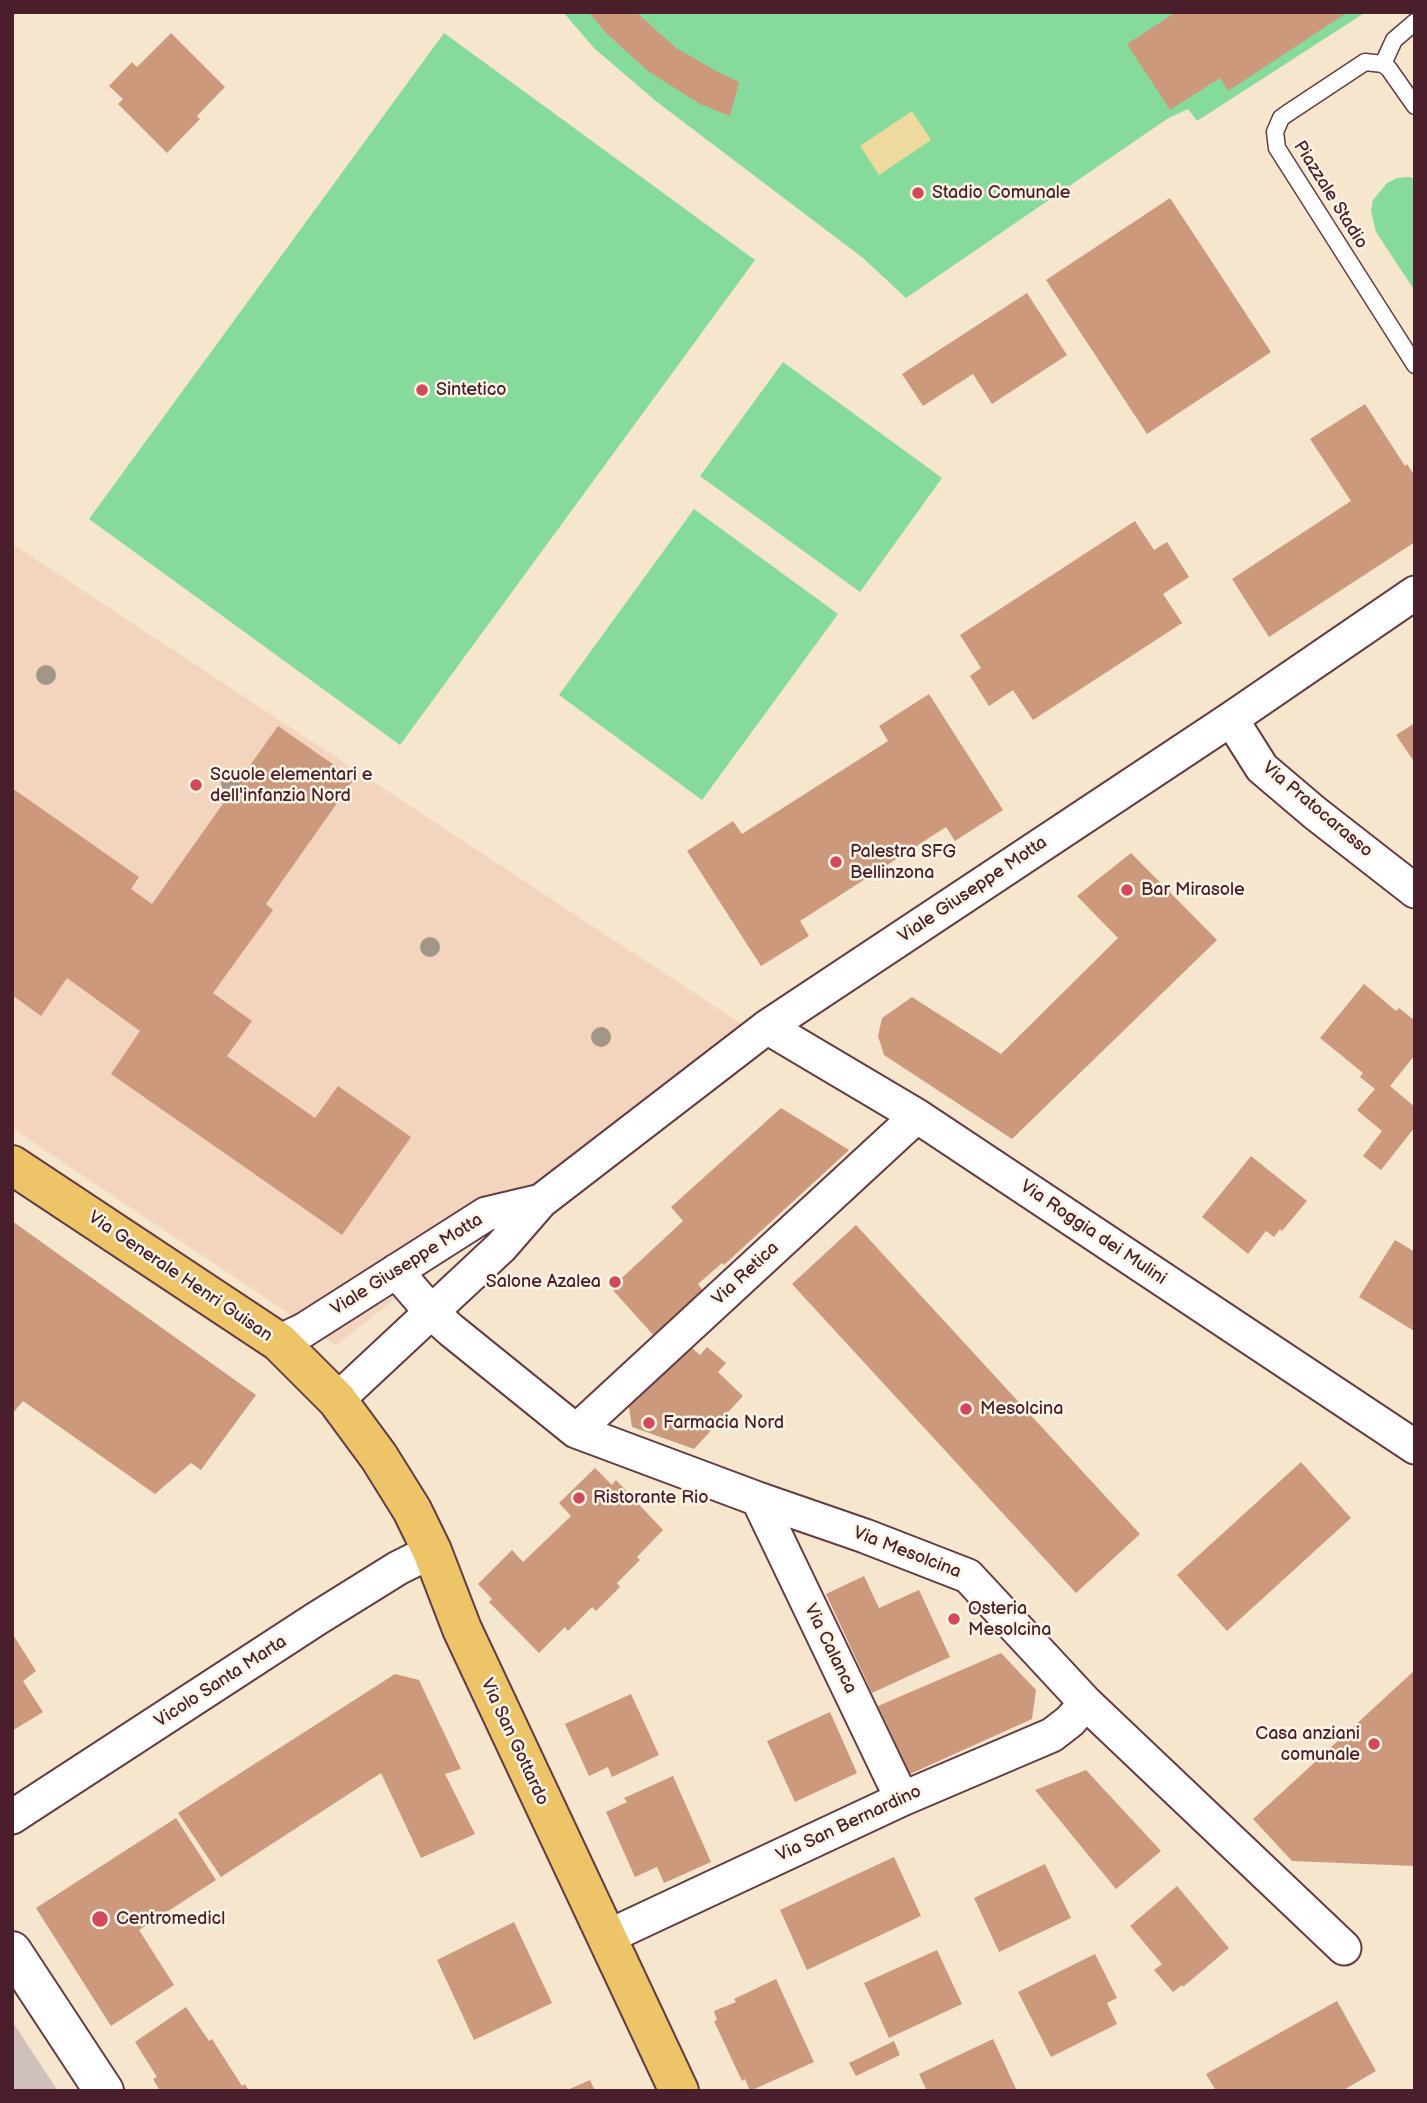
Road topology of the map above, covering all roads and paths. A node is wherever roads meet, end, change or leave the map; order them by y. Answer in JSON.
{"nodes":[{"id":1,"x":1415,"y":22,"type":"edge"},
{"id":2,"x":1383,"y":64,"type":"junction"},
{"id":3,"x":1415,"y":106,"type":"edge"},
{"id":4,"x":1415,"y":365,"type":"edge"},
{"id":5,"x":1415,"y":593,"type":"edge"},
{"id":6,"x":1231,"y":719,"type":"junction"},
{"id":7,"x":1415,"y":891,"type":"edge"},
{"id":8,"x":767,"y":1027,"type":"junction"},
{"id":9,"x":917,"y":1116,"type":"junction"},
{"id":10,"x":12,"y":1166,"type":"edge"},
{"id":11,"x":541,"y":1201,"type":"junction"},
{"id":12,"x":396,"y":1271,"type":"junction"},
{"id":13,"x":432,"y":1313,"type":"junction"},
{"id":14,"x":279,"y":1342,"type":"junction"},
{"id":15,"x":337,"y":1400,"type":"junction"},
{"id":16,"x":576,"y":1431,"type":"junction"},
{"id":17,"x":1415,"y":1447,"type":"edge"},
{"id":18,"x":758,"y":1499,"type":"junction"},
{"id":19,"x":432,"y":1551,"type":"junction"},
{"id":20,"x":1086,"y":1703,"type":"junction"},
{"id":21,"x":902,"y":1799,"type":"junction"},
{"id":22,"x":12,"y":1817,"type":"edge"},
{"id":23,"x":606,"y":1938,"type":"junction"},
{"id":24,"x":1343,"y":1948,"type":"dead end"},
{"id":25,"x":12,"y":1951,"type":"edge"},
{"id":26,"x":104,"y":2091,"type":"edge"},
{"id":27,"x":679,"y":2091,"type":"edge"}],
"edges":[{"from":1,"to":2,"type":"lane"},
{"from":2,"to":3,"type":"lane"},
{"from":2,"to":4,"type":"lane","name":"Piazzale Stadio"},
{"from":5,"to":6,"type":"street","name":"Viale Giuseppe Motta"},
{"from":6,"to":7,"type":"street","name":"Via Pratocarasso"},
{"from":6,"to":8,"type":"street","name":"Viale Giuseppe Motta"},
{"from":8,"to":9,"type":"street","name":"Via Roggia dei Mulini"},
{"from":8,"to":11,"type":"street","name":"Viale Giuseppe Motta"},
{"from":9,"to":16,"type":"street","name":"Via Retica"},
{"from":9,"to":17,"type":"street","name":"Via Roggia dei Mulini"},
{"from":10,"to":14,"type":"main road","name":"Via Generale Henri Guisan"},
{"from":11,"to":12,"type":"street","name":"Viale Giuseppe Motta"},
{"from":11,"to":13,"type":"street","name":"Viale Giuseppe Motta"},
{"from":12,"to":13,"type":"street","name":"Via Mesolcina"},
{"from":12,"to":14,"type":"street","name":"Viale Giuseppe Motta"},
{"from":13,"to":15,"type":"street","name":"Viale Giuseppe Motta"},
{"from":13,"to":16,"type":"street","name":"Via Mesolcina"},
{"from":14,"to":15,"type":"main road","name":"Via Generale Henri Guisan"},
{"from":15,"to":19,"type":"main road","name":"Via San Gottardo"},
{"from":16,"to":18,"type":"street","name":"Via Mesolcina"},
{"from":18,"to":20,"type":"street","name":"Via Mesolcina"},
{"from":18,"to":21,"type":"street","name":"Via Calanca"},
{"from":19,"to":22,"type":"street","name":"Vicolo Santa Marta"},
{"from":19,"to":23,"type":"main road","name":"Via San Gottardo"},
{"from":20,"to":21,"type":"street","name":"Via San Bernardino"},
{"from":20,"to":24,"type":"street","name":"Via Mesolcina"},
{"from":21,"to":23,"type":"street","name":"Via San Bernardino"},
{"from":23,"to":27,"type":"main road","name":"Via San Gottardo"},
{"from":25,"to":26,"type":"street"}]}
